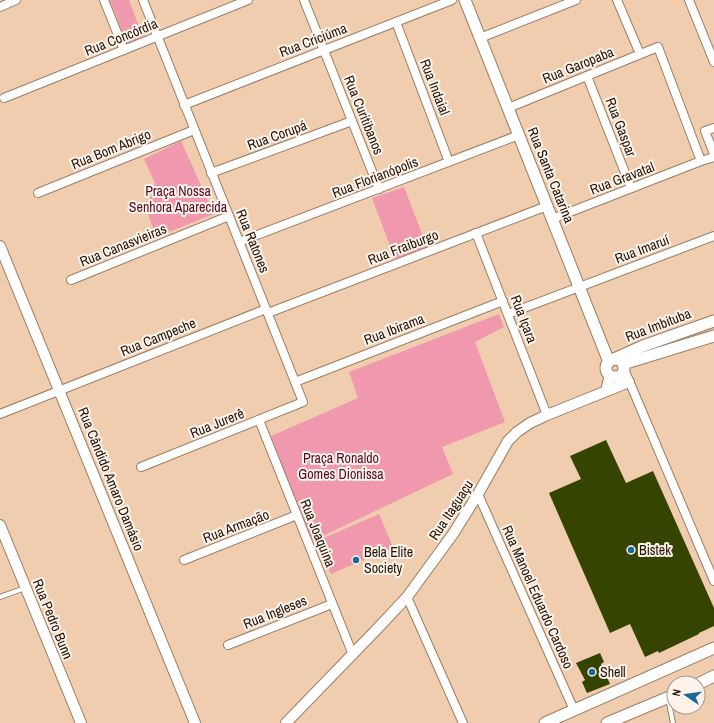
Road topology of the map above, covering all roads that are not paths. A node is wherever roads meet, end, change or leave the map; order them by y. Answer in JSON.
{"nodes":[{"id":1,"x":16,"y":0,"type":"edge"},
{"id":2,"x":104,"y":0,"type":"edge"},
{"id":3,"x":143,"y":0,"type":"edge"},
{"id":4,"x":248,"y":0,"type":"edge"},
{"id":5,"x":304,"y":0,"type":"edge"},
{"id":6,"x":452,"y":0,"type":"edge"},
{"id":7,"x":465,"y":0,"type":"edge"},
{"id":8,"x":576,"y":0,"type":"edge"},
{"id":9,"x":617,"y":0,"type":"edge"},
{"id":10,"x":689,"y":0,"type":"edge"},
{"id":11,"x":558,"y":3,"type":"edge"},
{"id":12,"x":0,"y":7,"type":"edge"},
{"id":13,"x":396,"y":22,"type":"junction"},
{"id":14,"x":157,"y":36,"type":"junction"},
{"id":15,"x":480,"y":38,"type":"junction"},
{"id":16,"x":124,"y":50,"type":"junction"},
{"id":17,"x":324,"y":50,"type":"junction"},
{"id":18,"x":640,"y":54,"type":"junction"},
{"id":19,"x":714,"y":62,"type":"edge"},
{"id":20,"x":587,"y":76,"type":"junction"},
{"id":21,"x":4,"y":98,"type":"dead end"},
{"id":22,"x":184,"y":105,"type":"junction"},
{"id":23,"x":508,"y":108,"type":"junction"},
{"id":24,"x":352,"y":121,"type":"junction"},
{"id":25,"x":714,"y":128,"type":"edge"},
{"id":26,"x":194,"y":130,"type":"junction"},
{"id":27,"x":519,"y":135,"type":"junction"},
{"id":28,"x":714,"y":155,"type":"edge"},
{"id":29,"x":701,"y":161,"type":"junction"},
{"id":30,"x":449,"y":162,"type":"junction"},
{"id":31,"x":212,"y":173,"type":"junction"},
{"id":32,"x":631,"y":188,"type":"junction"},
{"id":33,"x":379,"y":189,"type":"junction"},
{"id":34,"x":38,"y":193,"type":"dead end"},
{"id":35,"x":547,"y":206,"type":"junction"},
{"id":36,"x":229,"y":216,"type":"junction"},
{"id":37,"x":552,"y":219,"type":"junction"},
{"id":38,"x":476,"y":233,"type":"junction"},
{"id":39,"x":714,"y":236,"type":"edge"},
{"id":40,"x":239,"y":242,"type":"junction"},
{"id":41,"x":0,"y":246,"type":"edge"},
{"id":42,"x":71,"y":280,"type":"dead end"},
{"id":43,"x":579,"y":287,"type":"junction"},
{"id":44,"x":503,"y":301,"type":"junction"},
{"id":45,"x":267,"y":311,"type":"junction"},
{"id":46,"x":508,"y":314,"type":"junction"},
{"id":47,"x":713,"y":325,"type":"edge"},
{"id":48,"x":714,"y":336,"type":"edge"},
{"id":49,"x":617,"y":363,"type":"junction"},
{"id":50,"x":610,"y":375,"type":"joint"},
{"id":51,"x":295,"y":382,"type":"junction"},
{"id":52,"x":629,"y":382,"type":"junction"},
{"id":53,"x":59,"y":390,"type":"junction"},
{"id":54,"x":606,"y":392,"type":"junction"},
{"id":55,"x":303,"y":402,"type":"joint"},
{"id":56,"x":0,"y":414,"type":"edge"},
{"id":57,"x":547,"y":415,"type":"junction"},
{"id":58,"x":259,"y":420,"type":"junction"},
{"id":59,"x":142,"y":467,"type":"dead end"},
{"id":60,"x":478,"y":494,"type":"junction"},
{"id":61,"x":297,"y":515,"type":"junction"},
{"id":62,"x":0,"y":525,"type":"edge"},
{"id":63,"x":184,"y":560,"type":"dead end"},
{"id":64,"x":714,"y":581,"type":"edge"},
{"id":65,"x":26,"y":588,"type":"junction"},
{"id":66,"x":0,"y":597,"type":"edge"},
{"id":67,"x":407,"y":597,"type":"junction"},
{"id":68,"x":332,"y":604,"type":"junction"},
{"id":69,"x":228,"y":645,"type":"dead end"},
{"id":70,"x":714,"y":648,"type":"edge"},
{"id":71,"x":353,"y":655,"type":"junction"},
{"id":72,"x":666,"y":698,"type":"edge"},
{"id":73,"x":574,"y":710,"type":"junction"},
{"id":74,"x":81,"y":723,"type":"edge"},
{"id":75,"x":195,"y":723,"type":"edge"},
{"id":76,"x":286,"y":723,"type":"edge"},
{"id":77,"x":463,"y":723,"type":"edge"},
{"id":78,"x":545,"y":723,"type":"edge"},
{"id":79,"x":607,"y":723,"type":"edge"}],
"edges":[{"from":1,"to":12,"type":"street"},
{"from":2,"to":16,"type":"street"},
{"from":3,"to":14,"type":"street","name":"Rua Ratones"},
{"from":4,"to":14,"type":"street","name":"Rua Concórdia"},
{"from":5,"to":17,"type":"street","name":"Rua Curitibanos"},
{"from":6,"to":13,"type":"street","name":"Rua Criciúma"},
{"from":7,"to":15,"type":"main road","name":"Rua Santa Catarina"},
{"from":8,"to":11,"type":"street"},
{"from":9,"to":18,"type":"street"},
{"from":10,"to":19,"type":"street"},
{"from":11,"to":15,"type":"street"},
{"from":13,"to":17,"type":"street","name":"Rua Criciúma"},
{"from":13,"to":30,"type":"street","name":"Rua Indaial"},
{"from":14,"to":16,"type":"street","name":"Rua Concórdia"},
{"from":14,"to":22,"type":"street","name":"Rua Ratones"},
{"from":15,"to":23,"type":"main road","name":"Rua Santa Catarina"},
{"from":16,"to":21,"type":"street","name":"Rua Concórdia"},
{"from":17,"to":22,"type":"street","name":"Rua Criciúma"},
{"from":17,"to":24,"type":"street","name":"Rua Curitibanos"},
{"from":18,"to":20,"type":"street","name":"Rua Garopaba"},
{"from":18,"to":29,"type":"street","name":"Rua Garopaba"},
{"from":20,"to":23,"type":"street","name":"Rua Garopaba"},
{"from":20,"to":32,"type":"street","name":"Rua Gaspar"},
{"from":22,"to":26,"type":"street","name":"Rua Ratones"},
{"from":23,"to":27,"type":"main road","name":"Rua Santa Catarina"},
{"from":24,"to":31,"type":"street","name":"Rua Corupá"},
{"from":24,"to":33,"type":"street","name":"Rua Curitibanos"},
{"from":25,"to":28,"type":"street"},
{"from":26,"to":31,"type":"street","name":"Rua Ratones"},
{"from":26,"to":34,"type":"street","name":"Rua Bom Abrigo"},
{"from":27,"to":30,"type":"street","name":"Rua Florianópolis"},
{"from":27,"to":35,"type":"main road","name":"Rua Santa Catarina"},
{"from":28,"to":29,"type":"street","name":"Rua Gravatal"},
{"from":29,"to":32,"type":"street","name":"Rua Gravatal"},
{"from":30,"to":33,"type":"street","name":"Rua Florianópolis"},
{"from":31,"to":36,"type":"street","name":"Rua Ratones"},
{"from":32,"to":37,"type":"street","name":"Rua Gravatal"},
{"from":33,"to":40,"type":"street","name":"Rua Florianópolis"},
{"from":35,"to":37,"type":"main road","name":"Rua Santa Catarina"},
{"from":35,"to":38,"type":"street","name":"Rua Fraiburgo"},
{"from":36,"to":40,"type":"street","name":"Rua Ratones"},
{"from":36,"to":42,"type":"street","name":"Rua Canasvieiras"},
{"from":37,"to":43,"type":"main road","name":"Rua Santa Catarina"},
{"from":38,"to":44,"type":"street","name":"Rua Içara"},
{"from":38,"to":45,"type":"street","name":"Rua Fraiburgo"},
{"from":39,"to":43,"type":"street","name":"Rua Imaruí"},
{"from":40,"to":45,"type":"street","name":"Rua Ratones"},
{"from":41,"to":53,"type":"street","name":"Rua Cândido Amaro Damásio"},
{"from":43,"to":46,"type":"street","name":"Rua Imaruí"},
{"from":43,"to":49,"type":"main road","name":"Rua Santa Catarina"},
{"from":44,"to":46,"type":"street","name":"Rua Içara"},
{"from":44,"to":51,"type":"street","name":"Rua Ibirama"},
{"from":45,"to":51,"type":"street","name":"Rua Ratones"},
{"from":45,"to":53,"type":"street","name":"Rua Campeche"},
{"from":46,"to":57,"type":"street","name":"Rua Içara"},
{"from":47,"to":49,"type":"main road","name":"Rua Imbituba"},
{"from":48,"to":49,"type":"main road"},
{"from":49,"to":50,"type":"main road"},
{"from":49,"to":52,"type":"street","name":"Rua Santa Catarina"},
{"from":50,"to":54,"type":"street"},
{"from":51,"to":55,"type":"street","name":"Rua Ratones"},
{"from":52,"to":54,"type":"street","name":"Rua Itaguaçu"},
{"from":52,"to":64,"type":"street","name":"Rua Santa Catarina"},
{"from":53,"to":56,"type":"street","name":"Rua Campeche"},
{"from":53,"to":75,"type":"street","name":"Rua Cândido Amaro Damásio"},
{"from":54,"to":57,"type":"street","name":"Rua Itaguaçu"},
{"from":55,"to":58,"type":"street","name":"Rua Jurerê"},
{"from":57,"to":60,"type":"street","name":"Rua Itaguaçu"},
{"from":58,"to":59,"type":"street","name":"Rua Jurerê"},
{"from":58,"to":61,"type":"street","name":"Rua Joaquina"},
{"from":60,"to":67,"type":"street","name":"Rua Itaguaçu"},
{"from":60,"to":73,"type":"street","name":"Rua Manoel Eduardo Cardoso"},
{"from":61,"to":63,"type":"street","name":"Rua Armação"},
{"from":61,"to":68,"type":"street","name":"Rua Joaquina"},
{"from":62,"to":65,"type":"street","name":"Rua Pedro Bunn"},
{"from":65,"to":66,"type":"lane"},
{"from":65,"to":74,"type":"street","name":"Rua Pedro Bunn"},
{"from":67,"to":71,"type":"street","name":"Rua Itaguaçu"},
{"from":67,"to":77,"type":"street"},
{"from":68,"to":69,"type":"street","name":"Rua Ingleses"},
{"from":68,"to":71,"type":"street","name":"Rua Joaquina"},
{"from":70,"to":73,"type":"main road"},
{"from":71,"to":76,"type":"street","name":"Rua Itaguaçu"},
{"from":72,"to":79,"type":"main road"},
{"from":73,"to":78,"type":"main road"}]}
